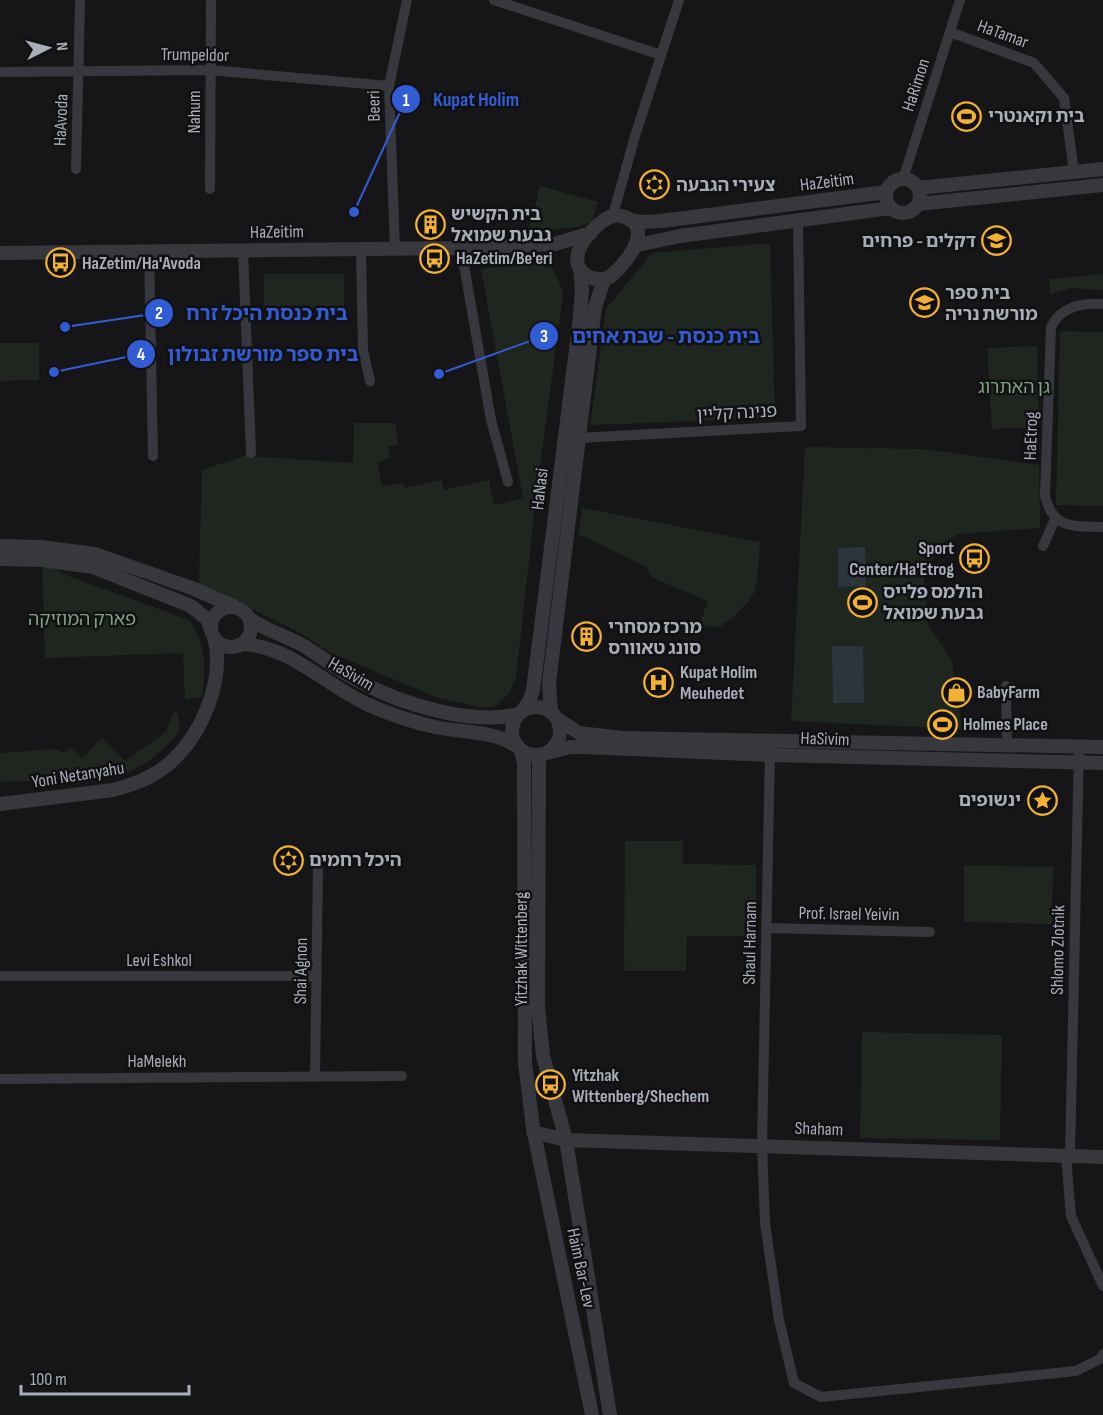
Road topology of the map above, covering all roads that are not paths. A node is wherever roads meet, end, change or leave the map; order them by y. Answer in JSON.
{"nodes":[{"id":1,"x":80,"y":0,"type":"edge"},
{"id":2,"x":211,"y":0,"type":"edge"},
{"id":3,"x":407,"y":0,"type":"edge"},
{"id":4,"x":494,"y":0,"type":"edge"},
{"id":5,"x":679,"y":0,"type":"edge"},
{"id":6,"x":960,"y":0,"type":"edge"},
{"id":7,"x":950,"y":32,"type":"junction"},
{"id":8,"x":661,"y":55,"type":"junction"},
{"id":9,"x":210,"y":70,"type":"junction"},
{"id":10,"x":0,"y":72,"type":"edge"},
{"id":11,"x":79,"y":73,"type":"junction"},
{"id":12,"x":389,"y":86,"type":"junction"},
{"id":13,"x":1103,"y":168,"type":"edge"},
{"id":14,"x":76,"y":169,"type":"dead end"},
{"id":15,"x":1074,"y":172,"type":"junction"},
{"id":16,"x":903,"y":179,"type":"junction"},
{"id":17,"x":1103,"y":185,"type":"edge"},
{"id":18,"x":918,"y":188,"type":"junction"},
{"id":19,"x":210,"y":189,"type":"dead end"},
{"id":20,"x":886,"y":192,"type":"junction"},
{"id":21,"x":918,"y":204,"type":"junction"},
{"id":22,"x":891,"y":208,"type":"junction"},
{"id":23,"x":613,"y":215,"type":"junction"},
{"id":24,"x":630,"y":220,"type":"junction"},
{"id":25,"x":798,"y":222,"type":"junction"},
{"id":26,"x":591,"y":233,"type":"junction"},
{"id":27,"x":555,"y":244,"type":"junction"},
{"id":28,"x":637,"y":245,"type":"junction"},
{"id":29,"x":461,"y":248,"type":"junction"},
{"id":30,"x":361,"y":249,"type":"junction"},
{"id":31,"x":395,"y":249,"type":"junction"},
{"id":32,"x":243,"y":250,"type":"junction"},
{"id":33,"x":148,"y":252,"type":"junction"},
{"id":34,"x":0,"y":253,"type":"edge"},
{"id":35,"x":578,"y":254,"type":"junction"},
{"id":36,"x":580,"y":269,"type":"junction"},
{"id":37,"x":604,"y":280,"type":"junction"},
{"id":38,"x":1103,"y":304,"type":"edge"},
{"id":39,"x":370,"y":381,"type":"dead end"},
{"id":40,"x":578,"y":438,"type":"junction"},
{"id":41,"x":251,"y":453,"type":"dead end"},
{"id":42,"x":153,"y":456,"type":"dead end"},
{"id":43,"x":508,"y":482,"type":"dead end"},
{"id":44,"x":1055,"y":519,"type":"junction"},
{"id":45,"x":1103,"y":527,"type":"edge"},
{"id":46,"x":0,"y":546,"type":"edge"},
{"id":47,"x":1043,"y":546,"type":"dead end"},
{"id":48,"x":0,"y":559,"type":"edge"},
{"id":49,"x":233,"y":606,"type":"junction"},
{"id":50,"x":250,"y":619,"type":"junction"},
{"id":51,"x":213,"y":633,"type":"junction"},
{"id":52,"x":238,"y":645,"type":"junction"},
{"id":53,"x":214,"y":682,"type":"junction"},
{"id":54,"x":1006,"y":686,"type":"dead end"},
{"id":55,"x":520,"y":712,"type":"junction"},
{"id":56,"x":553,"y":715,"type":"junction"},
{"id":57,"x":770,"y":740,"type":"junction"},
{"id":58,"x":1007,"y":745,"type":"junction"},
{"id":59,"x":1079,"y":746,"type":"junction"},
{"id":60,"x":1103,"y":747,"type":"edge"},
{"id":61,"x":518,"y":748,"type":"junction"},
{"id":62,"x":543,"y":754,"type":"junction"},
{"id":63,"x":770,"y":755,"type":"junction"},
{"id":64,"x":1079,"y":763,"type":"junction"},
{"id":65,"x":1103,"y":764,"type":"edge"},
{"id":66,"x":0,"y":804,"type":"edge"},
{"id":67,"x":318,"y":867,"type":"dead end"},
{"id":68,"x":766,"y":928,"type":"junction"},
{"id":69,"x":930,"y":932,"type":"dead end"},
{"id":70,"x":0,"y":976,"type":"edge"},
{"id":71,"x":317,"y":976,"type":"junction"},
{"id":72,"x":402,"y":1076,"type":"dead end"},
{"id":73,"x":315,"y":1077,"type":"junction"},
{"id":74,"x":0,"y":1079,"type":"edge"},
{"id":75,"x":533,"y":1130,"type":"junction"},
{"id":76,"x":566,"y":1140,"type":"junction"},
{"id":77,"x":762,"y":1145,"type":"junction"},
{"id":78,"x":1068,"y":1156,"type":"junction"},
{"id":79,"x":1103,"y":1157,"type":"edge"},
{"id":80,"x":1103,"y":1286,"type":"edge"},
{"id":81,"x":1103,"y":1354,"type":"edge"},
{"id":82,"x":592,"y":1415,"type":"edge"},
{"id":83,"x":610,"y":1415,"type":"edge"}],
"edges":[{"from":1,"to":11,"type":"street","name":"HaAvoda"},
{"from":2,"to":9,"type":"street","name":"Nahum"},
{"from":3,"to":12,"type":"street","name":"Beeri"},
{"from":4,"to":8,"type":"street"},
{"from":5,"to":8,"type":"street"},
{"from":6,"to":7,"type":"street","name":"HaRimon"},
{"from":7,"to":15,"type":"street","name":"HaTamar"},
{"from":7,"to":16,"type":"street","name":"HaRimon"},
{"from":8,"to":23,"type":"street"},
{"from":9,"to":11,"type":"street","name":"Trumpeldor"},
{"from":9,"to":12,"type":"street","name":"Trumpeldor"},
{"from":9,"to":19,"type":"street","name":"Nahum"},
{"from":10,"to":11,"type":"street","name":"Trumpeldor"},
{"from":11,"to":14,"type":"street","name":"HaAvoda"},
{"from":12,"to":31,"type":"street","name":"Beeri"},
{"from":13,"to":15,"type":"street"},
{"from":15,"to":18,"type":"street"},
{"from":16,"to":18,"type":"street"},
{"from":16,"to":20,"type":"street"},
{"from":17,"to":21,"type":"street"},
{"from":18,"to":21,"type":"street"},
{"from":20,"to":22,"type":"street"},
{"from":20,"to":24,"type":"street","name":"HaZeitim"},
{"from":21,"to":22,"type":"street"},
{"from":22,"to":25,"type":"street","name":"HaZeitim"},
{"from":23,"to":24,"type":"street"},
{"from":23,"to":26,"type":"street"},
{"from":24,"to":28,"type":"street"},
{"from":25,"to":28,"type":"street","name":"HaZeitim"},
{"from":25,"to":40,"type":"street","name":"פנינה קליין"},
{"from":26,"to":27,"type":"street","name":"HaZeitim"},
{"from":26,"to":35,"type":"street"},
{"from":27,"to":29,"type":"street","name":"HaZeitim"},
{"from":27,"to":35,"type":"street","name":"HaZeitim"},
{"from":28,"to":37,"type":"street"},
{"from":29,"to":31,"type":"street","name":"HaZeitim"},
{"from":29,"to":43,"type":"street"},
{"from":30,"to":31,"type":"street","name":"HaZeitim"},
{"from":30,"to":32,"type":"street","name":"HaZeitim"},
{"from":30,"to":39,"type":"street"},
{"from":32,"to":33,"type":"street","name":"HaZeitim"},
{"from":32,"to":41,"type":"street"},
{"from":33,"to":34,"type":"street","name":"HaZeitim"},
{"from":33,"to":42,"type":"street"},
{"from":35,"to":36,"type":"street"},
{"from":36,"to":37,"type":"street"},
{"from":36,"to":55,"type":"street","name":"HaNasi"},
{"from":37,"to":40,"type":"street","name":"HaNasi"},
{"from":38,"to":44,"type":"street","name":"HaEtrog"},
{"from":40,"to":56,"type":"street","name":"HaNasi"},
{"from":44,"to":45,"type":"street"},
{"from":44,"to":47,"type":"street"},
{"from":46,"to":49,"type":"street"},
{"from":48,"to":51,"type":"street"},
{"from":49,"to":50,"type":"street"},
{"from":49,"to":51,"type":"street"},
{"from":50,"to":52,"type":"street"},
{"from":50,"to":55,"type":"street","name":"HaSivim"},
{"from":51,"to":52,"type":"street"},
{"from":51,"to":53,"type":"street","name":"Yoni Netanyahu"},
{"from":52,"to":53,"type":"street","name":"Yoni Netanyahu"},
{"from":52,"to":61,"type":"street","name":"HaSivim"},
{"from":53,"to":66,"type":"street","name":"Yoni Netanyahu"},
{"from":54,"to":58,"type":"street"},
{"from":55,"to":56,"type":"street"},
{"from":55,"to":61,"type":"street"},
{"from":56,"to":57,"type":"street","name":"HaSivim"},
{"from":56,"to":62,"type":"street"},
{"from":57,"to":58,"type":"street","name":"HaSivim"},
{"from":57,"to":63,"type":"street","name":"Shaul Harnam"},
{"from":58,"to":59,"type":"street","name":"HaSivim"},
{"from":59,"to":60,"type":"street","name":"HaSivim"},
{"from":59,"to":64,"type":"street","name":"Shlomo Zlotnik"},
{"from":61,"to":62,"type":"street"},
{"from":61,"to":75,"type":"street","name":"Yitzhak Wittenberg"},
{"from":62,"to":63,"type":"street","name":"HaSivim"},
{"from":62,"to":76,"type":"street","name":"Yitzhak Wittenberg"},
{"from":63,"to":64,"type":"street","name":"HaSivim"},
{"from":63,"to":68,"type":"street","name":"Shaul Harnam"},
{"from":64,"to":65,"type":"street","name":"HaSivim"},
{"from":64,"to":78,"type":"street","name":"Shlomo Zlotnik"},
{"from":67,"to":71,"type":"street","name":"Shai Agnon"},
{"from":68,"to":69,"type":"street","name":"Prof. Israel Yeivin"},
{"from":68,"to":77,"type":"street","name":"Shaul Harnam"},
{"from":70,"to":71,"type":"street","name":"Levi Eshkol"},
{"from":71,"to":73,"type":"street","name":"Shai Agnon"},
{"from":72,"to":73,"type":"street","name":"HaMelekh"},
{"from":73,"to":74,"type":"street","name":"HaMelekh"},
{"from":75,"to":76,"type":"street","name":"Shaham"},
{"from":75,"to":82,"type":"street","name":"Haim Bar-Lev"},
{"from":76,"to":77,"type":"street","name":"Shaham"},
{"from":76,"to":83,"type":"street","name":"Haim Bar-Lev"},
{"from":77,"to":78,"type":"street","name":"Shaham"},
{"from":77,"to":81,"type":"street","name":"Shaul Harnam"},
{"from":78,"to":79,"type":"street","name":"Shaham"},
{"from":78,"to":80,"type":"street","name":"Shlomo Zlotnik"}]}
